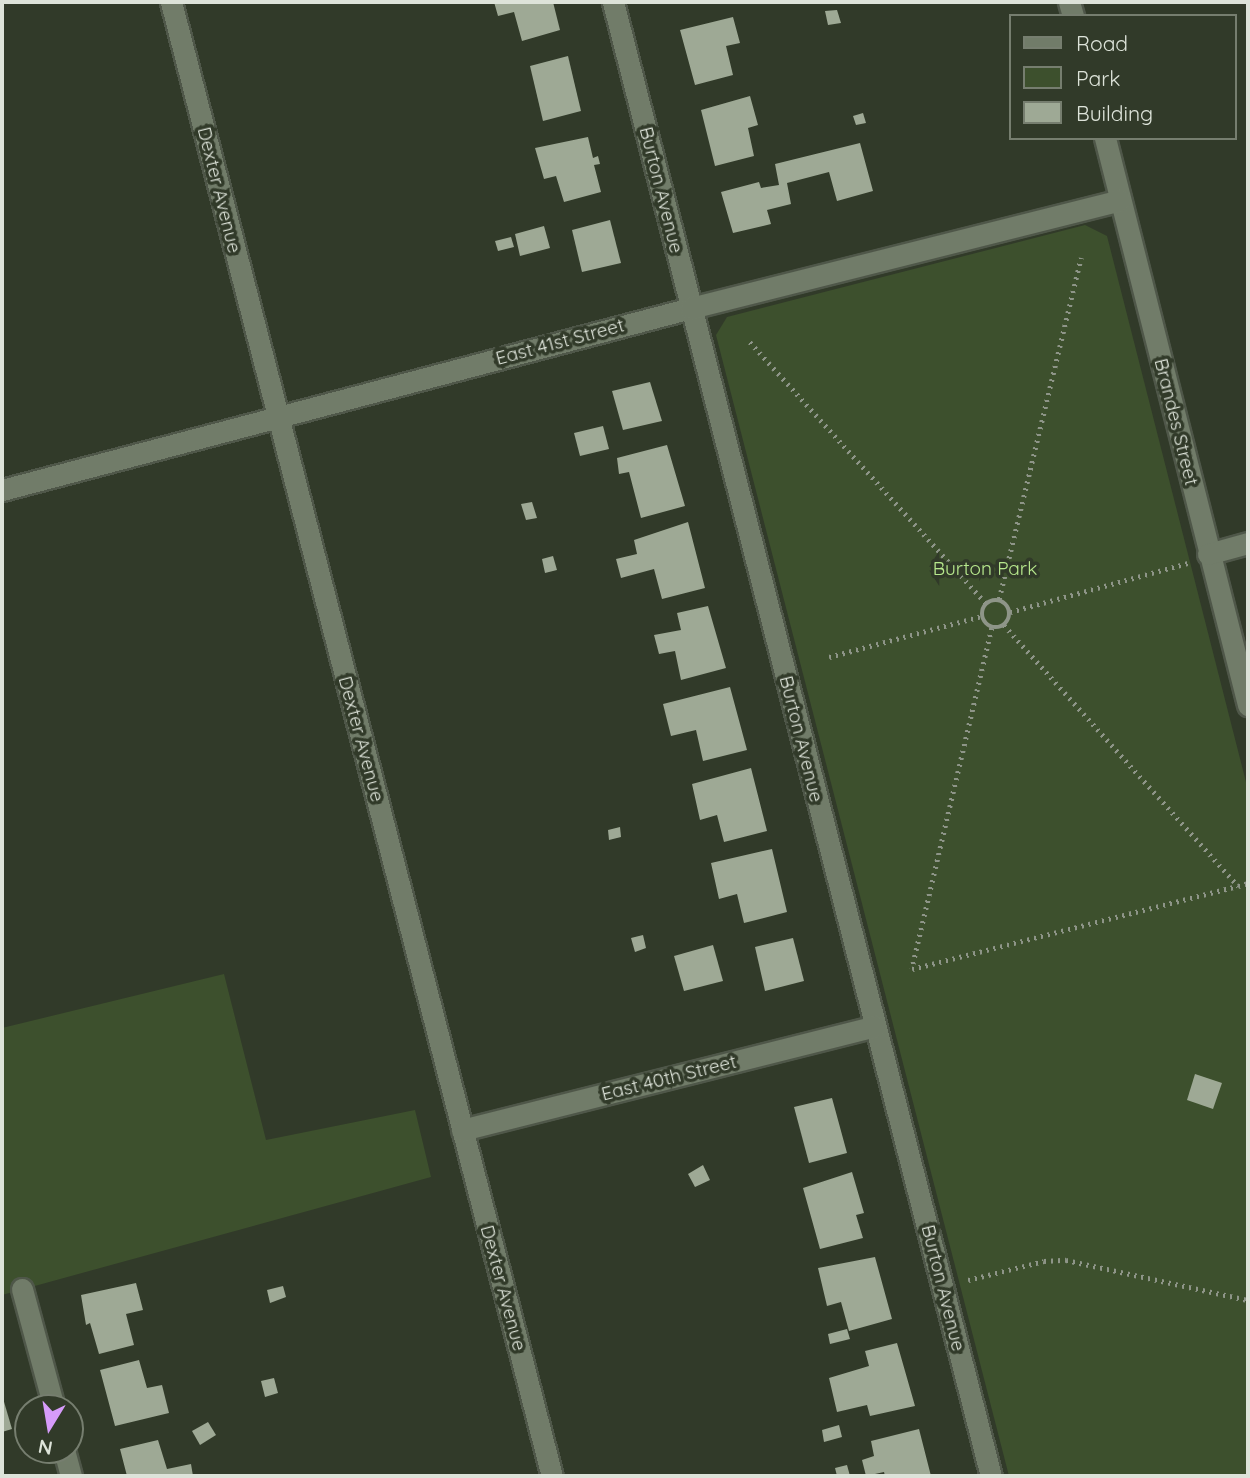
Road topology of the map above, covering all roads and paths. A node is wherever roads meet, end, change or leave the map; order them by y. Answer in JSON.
{"nodes":[{"id":1,"x":171,"y":2,"type":"edge"},
{"id":2,"x":614,"y":2,"type":"edge"},
{"id":3,"x":1105,"y":140,"type":"edge"},
{"id":4,"x":1120,"y":200,"type":"junction"},
{"id":5,"x":1081,"y":258,"type":"dead end"},
{"id":6,"x":691,"y":308,"type":"junction"},
{"id":7,"x":750,"y":342,"type":"dead end"},
{"id":8,"x":277,"y":416,"type":"junction"},
{"id":9,"x":2,"y":490,"type":"edge"},
{"id":10,"x":1248,"y":543,"type":"edge"},
{"id":11,"x":1200,"y":558,"type":"junction"},
{"id":12,"x":999,"y":600,"type":"junction"},
{"id":13,"x":986,"y":603,"type":"junction"},
{"id":14,"x":1010,"y":612,"type":"junction"},
{"id":15,"x":982,"y":616,"type":"junction"},
{"id":16,"x":1004,"y":625,"type":"junction"},
{"id":17,"x":992,"y":628,"type":"junction"},
{"id":18,"x":829,"y":657,"type":"dead end"},
{"id":19,"x":1248,"y":705,"type":"edge"},
{"id":20,"x":1248,"y":883,"type":"edge"},
{"id":21,"x":1238,"y":886,"type":"junction"},
{"id":22,"x":875,"y":1026,"type":"junction"},
{"id":23,"x":462,"y":1130,"type":"junction"},
{"id":24,"x":968,"y":1280,"type":"dead end"},
{"id":25,"x":22,"y":1289,"type":"dead end"},
{"id":26,"x":1248,"y":1300,"type":"edge"},
{"id":27,"x":50,"y":1394,"type":"edge"},
{"id":28,"x":552,"y":1476,"type":"edge"},
{"id":29,"x":991,"y":1476,"type":"edge"}],
"edges":[{"from":1,"to":8,"type":"street","name":"Dexter Avenue"},
{"from":2,"to":6,"type":"street","name":"Burton Avenue"},
{"from":3,"to":4,"type":"street","name":"Brandes Street"},
{"from":4,"to":6,"type":"street","name":"East 41st Street"},
{"from":4,"to":11,"type":"street","name":"Brandes Street"},
{"from":5,"to":12,"type":"path"},
{"from":6,"to":8,"type":"street","name":"East 41st Street"},
{"from":6,"to":22,"type":"street","name":"Burton Avenue"},
{"from":7,"to":13,"type":"path"},
{"from":8,"to":9,"type":"street","name":"East 41st Street"},
{"from":8,"to":23,"type":"street","name":"Dexter Avenue"},
{"from":10,"to":11,"type":"street"},
{"from":11,"to":14,"type":"path"},
{"from":11,"to":19,"type":"street","name":"Brandes Street"},
{"from":12,"to":13,"type":"path"},
{"from":12,"to":14,"type":"path"},
{"from":13,"to":15,"type":"path"},
{"from":14,"to":16,"type":"path"},
{"from":15,"to":17,"type":"path"},
{"from":15,"to":18,"type":"path"},
{"from":16,"to":17,"type":"path"},
{"from":16,"to":21,"type":"path"},
{"from":17,"to":21,"type":"path"},
{"from":20,"to":21,"type":"path"},
{"from":22,"to":23,"type":"street","name":"East 40th Street"},
{"from":22,"to":29,"type":"street","name":"Burton Avenue"},
{"from":23,"to":28,"type":"street","name":"Dexter Avenue"},
{"from":24,"to":26,"type":"path"},
{"from":25,"to":27,"type":"street"}]}
